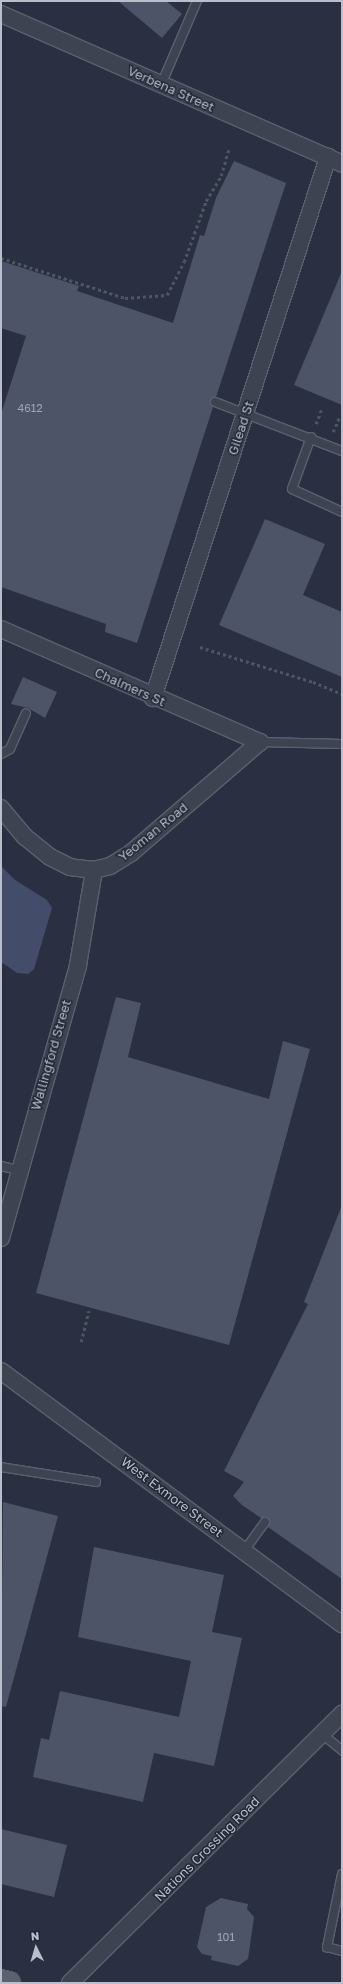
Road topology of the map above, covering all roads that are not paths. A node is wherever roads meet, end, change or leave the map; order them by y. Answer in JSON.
{"nodes":[{"id":1,"x":197,"y":1,"type":"edge"},
{"id":2,"x":1,"y":14,"type":"edge"},
{"id":3,"x":161,"y":85,"type":"junction"},
{"id":4,"x":335,"y":160,"type":"edge"},
{"id":5,"x":215,"y":402,"type":"dead end"},
{"id":6,"x":246,"y":413,"type":"junction"},
{"id":7,"x":311,"y":437,"type":"junction"},
{"id":8,"x":342,"y":451,"type":"edge"},
{"id":9,"x":342,"y":512,"type":"edge"},
{"id":10,"x":1,"y":629,"type":"edge"},
{"id":11,"x":154,"y":698,"type":"junction"},
{"id":12,"x":26,"y":713,"type":"dead end"},
{"id":13,"x":260,"y":742,"type":"junction"},
{"id":14,"x":342,"y":744,"type":"edge"},
{"id":15,"x":1,"y":754,"type":"edge"},
{"id":16,"x":1,"y":808,"type":"edge"},
{"id":17,"x":94,"y":870,"type":"junction"},
{"id":18,"x":1,"y":1166,"type":"edge"},
{"id":19,"x":19,"y":1170,"type":"junction"},
{"id":20,"x":1,"y":1238,"type":"edge"},
{"id":21,"x":1,"y":1371,"type":"edge"},
{"id":22,"x":1,"y":1467,"type":"edge"},
{"id":23,"x":96,"y":1482,"type":"dead end"},
{"id":24,"x":265,"y":1522,"type":"dead end"},
{"id":25,"x":244,"y":1551,"type":"junction"},
{"id":26,"x":342,"y":1624,"type":"edge"},
{"id":27,"x":342,"y":1714,"type":"edge"},
{"id":28,"x":322,"y":1734,"type":"junction"},
{"id":29,"x":342,"y":1750,"type":"edge"},
{"id":30,"x":342,"y":1876,"type":"edge"},
{"id":31,"x":342,"y":1951,"type":"edge"},
{"id":32,"x":1,"y":1981,"type":"edge"},
{"id":33,"x":9,"y":1983,"type":"edge"},
{"id":34,"x":70,"y":1983,"type":"edge"}],
"edges":[{"from":1,"to":3,"type":"lane"},
{"from":2,"to":3,"type":"street","name":"Verbena Street"},
{"from":3,"to":4,"type":"street","name":"Verbena Street"},
{"from":4,"to":6,"type":"street","name":"Gilead St"},
{"from":5,"to":6,"type":"lane"},
{"from":6,"to":7,"type":"lane"},
{"from":6,"to":11,"type":"street","name":"Gilead St"},
{"from":7,"to":8,"type":"lane"},
{"from":7,"to":9,"type":"lane"},
{"from":10,"to":11,"type":"street","name":"Chalmers St"},
{"from":11,"to":13,"type":"street","name":"Chalmers St"},
{"from":12,"to":15,"type":"lane"},
{"from":13,"to":14,"type":"lane"},
{"from":13,"to":17,"type":"street","name":"Yeoman Road"},
{"from":16,"to":17,"type":"street","name":"Yeoman Road"},
{"from":17,"to":19,"type":"street","name":"Wallingford Street"},
{"from":18,"to":19,"type":"lane"},
{"from":19,"to":20,"type":"street","name":"Wallingford Street"},
{"from":21,"to":25,"type":"street","name":"West Exmore Street"},
{"from":22,"to":23,"type":"lane"},
{"from":24,"to":25,"type":"lane"},
{"from":25,"to":26,"type":"street","name":"West Exmore Street"},
{"from":27,"to":28,"type":"street","name":"Nations Crossing Road"},
{"from":28,"to":29,"type":"lane"},
{"from":28,"to":34,"type":"street","name":"Nations Crossing Road"},
{"from":30,"to":31,"type":"lane"},
{"from":32,"to":33,"type":"main road"}]}
